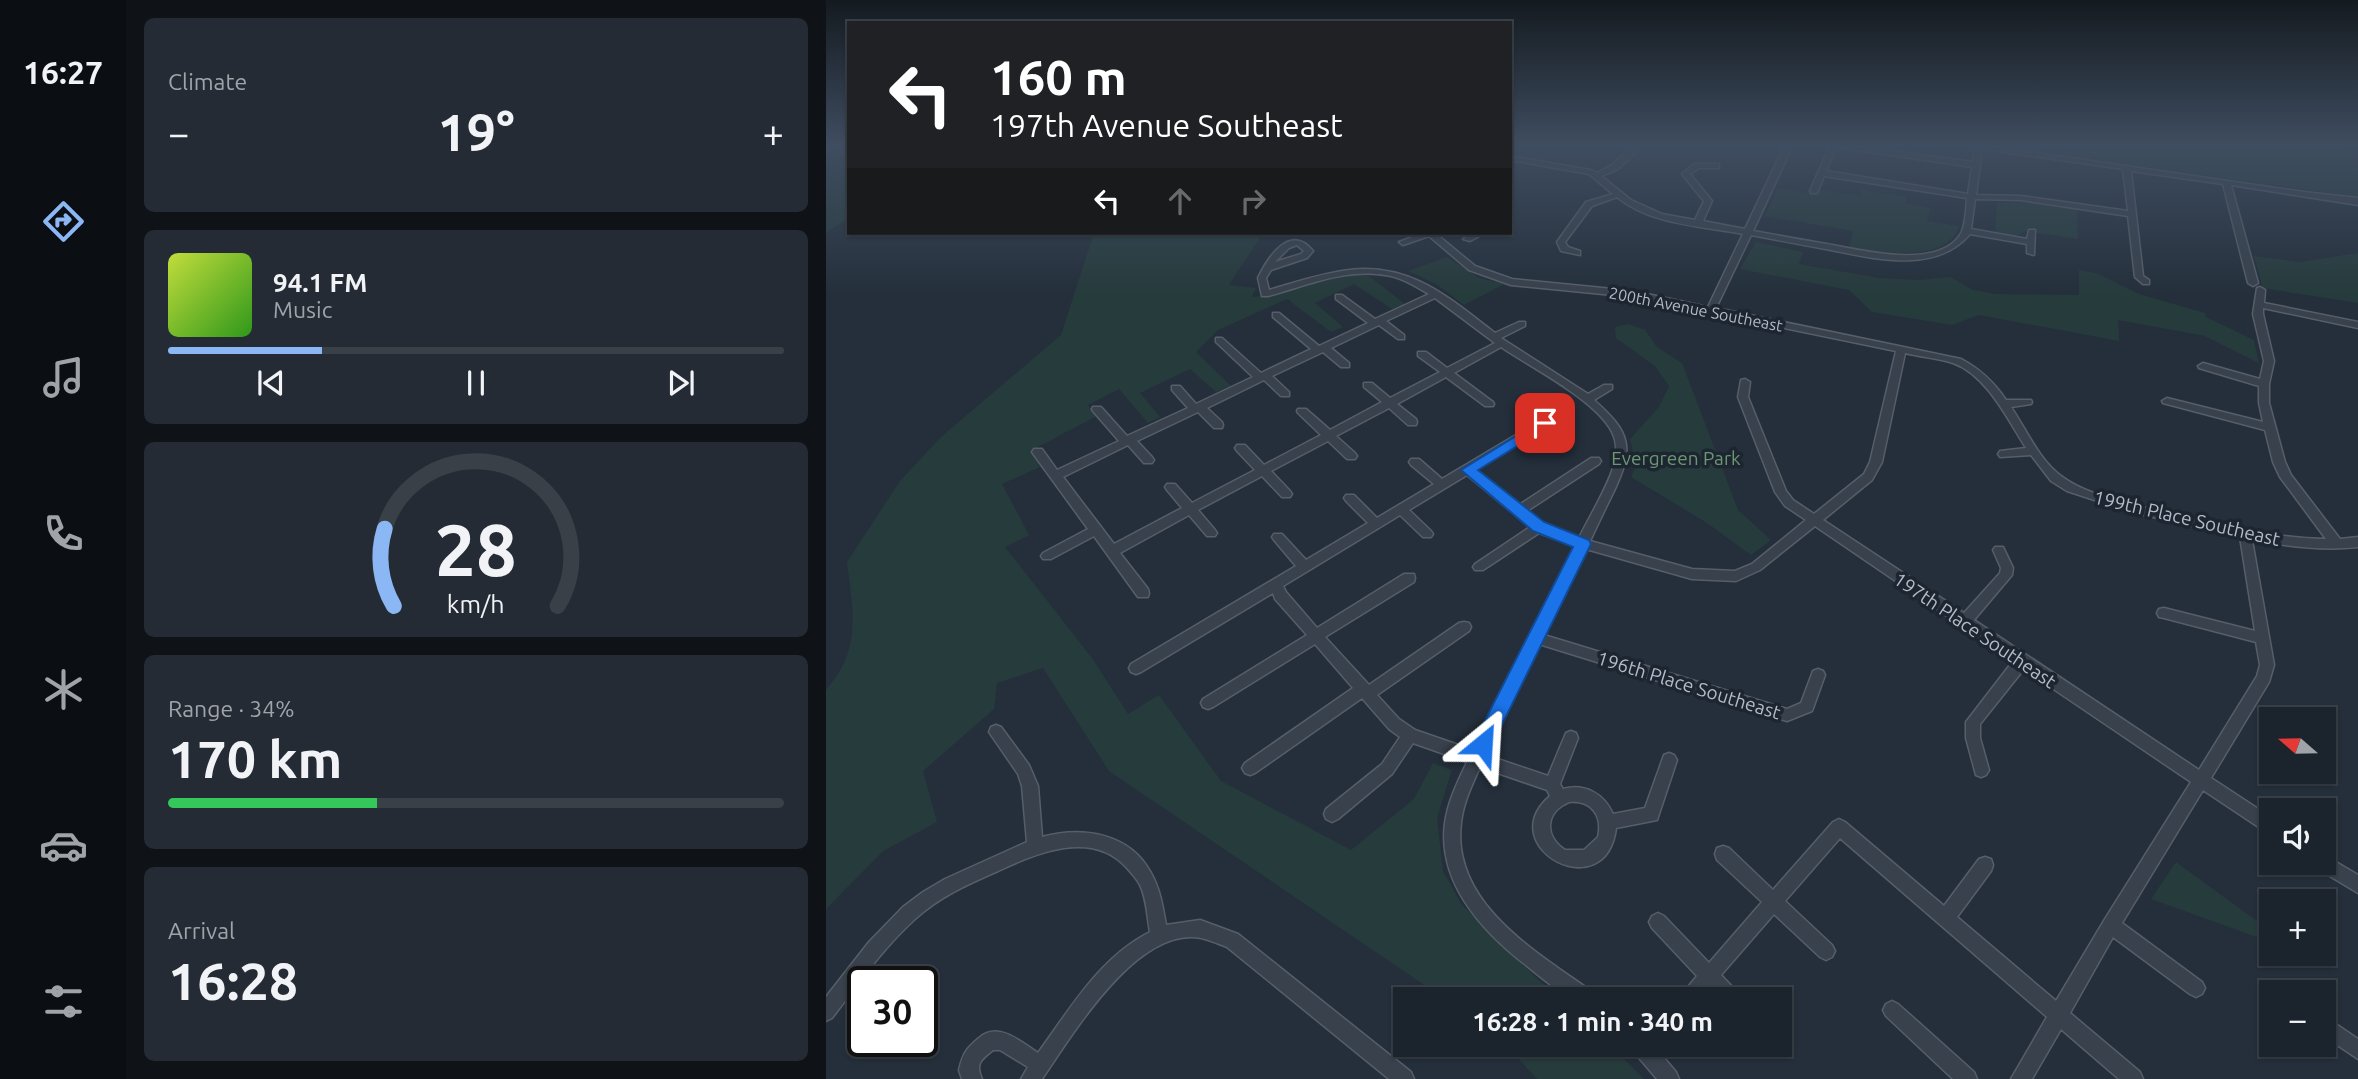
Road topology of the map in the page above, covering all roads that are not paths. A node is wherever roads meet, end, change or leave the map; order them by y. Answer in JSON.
{"nodes":[{"id":1,"x":1616,"y":195,"type":"edge"},
{"id":2,"x":1622,"y":195,"type":"edge"},
{"id":3,"x":1705,"y":195,"type":"edge"},
{"id":4,"x":1766,"y":195,"type":"edge"},
{"id":5,"x":1961,"y":195,"type":"edge"},
{"id":6,"x":2129,"y":195,"type":"edge"},
{"id":7,"x":2230,"y":195,"type":"edge"},
{"id":8,"x":2313,"y":195,"type":"edge"},
{"id":9,"x":1971,"y":197,"type":"junction"},
{"id":10,"x":2358,"y":202,"type":"edge"},
{"id":11,"x":2131,"y":214,"type":"junction"},
{"id":12,"x":1698,"y":223,"type":"junction"},
{"id":13,"x":1967,"y":231,"type":"junction"},
{"id":14,"x":1748,"y":233,"type":"junction"},
{"id":15,"x":1425,"y":235,"type":"edge"},
{"id":16,"x":1433,"y":235,"type":"edge"},
{"id":17,"x":1476,"y":235,"type":"edge"},
{"id":18,"x":1467,"y":239,"type":"dead end"},
{"id":19,"x":1403,"y":242,"type":"dead end"},
{"id":20,"x":1577,"y":253,"type":"dead end"},
{"id":21,"x":2031,"y":253,"type":"dead end"},
{"id":22,"x":1267,"y":268,"type":"dead end"},
{"id":23,"x":2146,"y":282,"type":"dead end"},
{"id":24,"x":1265,"y":294,"type":"joint"},
{"id":25,"x":1434,"y":295,"type":"junction"},
{"id":26,"x":1339,"y":297,"type":"dead end"},
{"id":27,"x":2260,"y":305,"type":"junction"},
{"id":28,"x":1711,"y":310,"type":"junction"},
{"id":29,"x":1276,"y":315,"type":"dead end"},
{"id":30,"x":1377,"y":322,"type":"junction"},
{"id":31,"x":1522,"y":324,"type":"dead end"},
{"id":32,"x":2358,"y":325,"type":"edge"},
{"id":33,"x":1401,"y":337,"type":"dead end"},
{"id":34,"x":1219,"y":340,"type":"dead end"},
{"id":35,"x":1498,"y":340,"type":"junction"},
{"id":36,"x":1321,"y":349,"type":"junction"},
{"id":37,"x":1901,"y":350,"type":"junction"},
{"id":38,"x":1422,"y":354,"type":"dead end"},
{"id":39,"x":1345,"y":365,"type":"dead end"},
{"id":40,"x":2203,"y":366,"type":"dead end"},
{"id":41,"x":1972,"y":368,"type":"joint"},
{"id":42,"x":1447,"y":372,"type":"junction"},
{"id":43,"x":1263,"y":377,"type":"junction"},
{"id":44,"x":1745,"y":382,"type":"dead end"},
{"id":45,"x":2264,"y":384,"type":"junction"},
{"id":46,"x":1368,"y":385,"type":"dead end"},
{"id":47,"x":1608,"y":387,"type":"dead end"},
{"id":48,"x":1176,"y":388,"type":"dead end"},
{"id":49,"x":1285,"y":394,"type":"dead end"},
{"id":50,"x":1587,"y":400,"type":"junction"},
{"id":51,"x":2167,"y":401,"type":"dead end"},
{"id":52,"x":2026,"y":402,"type":"dead end"},
{"id":53,"x":1389,"y":403,"type":"junction"},
{"id":54,"x":1489,"y":404,"type":"dead end"},
{"id":55,"x":2002,"y":404,"type":"junction"},
{"id":56,"x":1198,"y":408,"type":"junction"},
{"id":57,"x":1097,"y":409,"type":"dead end"},
{"id":58,"x":1302,"y":411,"type":"dead end"},
{"id":59,"x":1412,"y":422,"type":"dead end"},
{"id":60,"x":1545,"y":423,"type":"dead end"},
{"id":61,"x":1218,"y":425,"type":"dead end"},
{"id":62,"x":2269,"y":427,"type":"junction"},
{"id":63,"x":1328,"y":435,"type":"junction"},
{"id":64,"x":1128,"y":441,"type":"junction"},
{"id":65,"x":1241,"y":448,"type":"dead end"},
{"id":66,"x":2034,"y":451,"type":"junction"},
{"id":67,"x":1038,"y":452,"type":"dead end"},
{"id":68,"x":2004,"y":454,"type":"dead end"},
{"id":69,"x":1351,"y":456,"type":"dead end"},
{"id":70,"x":1148,"y":460,"type":"dead end"},
{"id":71,"x":1595,"y":461,"type":"dead end"},
{"id":72,"x":1415,"y":462,"type":"dead end"},
{"id":73,"x":1263,"y":470,"type":"junction"},
{"id":74,"x":1468,"y":470,"type":"junction"},
{"id":75,"x":1056,"y":475,"type":"junction"},
{"id":76,"x":1442,"y":485,"type":"junction"},
{"id":77,"x":1171,"y":487,"type":"dead end"},
{"id":78,"x":1286,"y":494,"type":"dead end"},
{"id":79,"x":1350,"y":498,"type":"dead end"},
{"id":80,"x":1190,"y":509,"type":"junction"},
{"id":81,"x":1401,"y":509,"type":"junction"},
{"id":82,"x":1520,"y":511,"type":"junction"},
{"id":83,"x":1813,"y":522,"type":"junction"},
{"id":84,"x":1376,"y":524,"type":"junction"},
{"id":85,"x":1538,"y":527,"type":"junction"},
{"id":86,"x":1097,"y":530,"type":"junction"},
{"id":87,"x":1211,"y":533,"type":"dead end"},
{"id":88,"x":2245,"y":533,"type":"junction"},
{"id":89,"x":1427,"y":534,"type":"dead end"},
{"id":90,"x":1278,"y":537,"type":"dead end"},
{"id":91,"x":2358,"y":542,"type":"edge"},
{"id":92,"x":1583,"y":544,"type":"junction"},
{"id":93,"x":2338,"y":545,"type":"junction"},
{"id":94,"x":1999,"y":550,"type":"dead end"},
{"id":95,"x":1112,"y":551,"type":"junction"},
{"id":96,"x":1046,"y":556,"type":"dead end"},
{"id":97,"x":1305,"y":567,"type":"junction"},
{"id":98,"x":1479,"y":567,"type":"dead end"},
{"id":99,"x":1409,"y":578,"type":"dead end"},
{"id":100,"x":1276,"y":584,"type":"junction"},
{"id":101,"x":1143,"y":593,"type":"dead end"},
{"id":102,"x":2164,"y":613,"type":"dead end"},
{"id":103,"x":1964,"y":622,"type":"junction"},
{"id":104,"x":1464,"y":627,"type":"dead end"},
{"id":105,"x":1316,"y":635,"type":"junction"},
{"id":106,"x":1537,"y":638,"type":"junction"},
{"id":107,"x":2262,"y":638,"type":"junction"},
{"id":108,"x":2022,"y":661,"type":"junction"},
{"id":109,"x":1136,"y":668,"type":"dead end"},
{"id":110,"x":1818,"y":674,"type":"dead end"},
{"id":111,"x":1365,"y":691,"type":"junction"},
{"id":112,"x":1208,"y":703,"type":"dead end"},
{"id":113,"x":996,"y":732,"type":"dead end"},
{"id":114,"x":1410,"y":735,"type":"junction"},
{"id":115,"x":1571,"y":738,"type":"dead end"},
{"id":116,"x":1477,"y":757,"type":"junction"},
{"id":117,"x":1670,"y":760,"type":"dead end"},
{"id":118,"x":1250,"y":768,"type":"dead end"},
{"id":119,"x":1981,"y":770,"type":"dead end"},
{"id":120,"x":2199,"y":780,"type":"junction"},
{"id":121,"x":1556,"y":792,"type":"junction"},
{"id":122,"x":1332,"y":814,"type":"dead end"},
{"id":123,"x":2259,"y":819,"type":"edge"},
{"id":124,"x":1608,"y":822,"type":"junction"},
{"id":125,"x":1839,"y":827,"type":"joint"},
{"id":126,"x":1035,"y":846,"type":"junction"},
{"id":127,"x":1723,"y":854,"type":"dead end"},
{"id":128,"x":1985,"y":865,"type":"dead end"},
{"id":129,"x":2336,"y":869,"type":"edge"},
{"id":130,"x":2357,"y":879,"type":"edge"},
{"id":131,"x":1774,"y":902,"type":"junction"},
{"id":132,"x":1946,"y":918,"type":"junction"},
{"id":133,"x":1658,"y":922,"type":"dead end"},
{"id":134,"x":2111,"y":925,"type":"junction"},
{"id":135,"x":1159,"y":935,"type":"junction"},
{"id":136,"x":1826,"y":951,"type":"dead end"},
{"id":137,"x":1709,"y":976,"type":"junction"},
{"id":138,"x":1571,"y":987,"type":"edge"},
{"id":139,"x":1699,"y":987,"type":"edge"},
{"id":140,"x":1720,"y":987,"type":"edge"},
{"id":141,"x":2196,"y":988,"type":"dead end"},
{"id":142,"x":1892,"y":1010,"type":"dead end"},
{"id":143,"x":826,"y":1012,"type":"edge"},
{"id":144,"x":2059,"y":1014,"type":"junction"},
{"id":145,"x":2336,"y":1034,"type":"edge"},
{"id":146,"x":2358,"y":1050,"type":"edge"},
{"id":147,"x":1653,"y":1057,"type":"edge"},
{"id":148,"x":1036,"y":1072,"type":"edge"},
{"id":149,"x":972,"y":1079,"type":"edge"},
{"id":150,"x":1404,"y":1079,"type":"edge"},
{"id":151,"x":1669,"y":1079,"type":"edge"},
{"id":152,"x":1966,"y":1079,"type":"edge"},
{"id":153,"x":2021,"y":1079,"type":"edge"},
{"id":154,"x":2133,"y":1079,"type":"edge"}],
"edges":[{"from":1,"to":20,"type":"street"},
{"from":2,"to":12,"type":"street"},
{"from":3,"to":12,"type":"street"},
{"from":4,"to":14,"type":"street"},
{"from":5,"to":9,"type":"street"},
{"from":6,"to":11,"type":"street"},
{"from":7,"to":27,"type":"street"},
{"from":8,"to":10,"type":"street"},
{"from":9,"to":11,"type":"street"},
{"from":9,"to":13,"type":"street"},
{"from":11,"to":23,"type":"street"},
{"from":12,"to":14,"type":"street"},
{"from":13,"to":14,"type":"street"},
{"from":13,"to":21,"type":"street"},
{"from":14,"to":28,"type":"street"},
{"from":15,"to":19,"type":"street"},
{"from":16,"to":28,"type":"street","name":"200th Avenue Southeast"},
{"from":17,"to":18,"type":"street"},
{"from":22,"to":24,"type":"street"},
{"from":24,"to":25,"type":"street"},
{"from":25,"to":30,"type":"street"},
{"from":25,"to":35,"type":"street"},
{"from":26,"to":30,"type":"street"},
{"from":27,"to":32,"type":"street"},
{"from":27,"to":45,"type":"street"},
{"from":28,"to":37,"type":"street","name":"200th Avenue Southeast"},
{"from":29,"to":36,"type":"street"},
{"from":30,"to":33,"type":"street"},
{"from":30,"to":36,"type":"street"},
{"from":31,"to":35,"type":"street"},
{"from":34,"to":43,"type":"street"},
{"from":35,"to":42,"type":"street"},
{"from":35,"to":50,"type":"street"},
{"from":36,"to":39,"type":"street"},
{"from":36,"to":43,"type":"street"},
{"from":37,"to":41,"type":"street","name":"200th Avenue Southeast"},
{"from":37,"to":83,"type":"street"},
{"from":38,"to":42,"type":"street"},
{"from":40,"to":45,"type":"street"},
{"from":41,"to":55,"type":"street","name":"199th Place Southeast"},
{"from":42,"to":53,"type":"street"},
{"from":42,"to":54,"type":"street"},
{"from":43,"to":49,"type":"street"},
{"from":43,"to":56,"type":"street"},
{"from":44,"to":83,"type":"street","name":"197th Place Southeast"},
{"from":45,"to":62,"type":"street"},
{"from":46,"to":53,"type":"street"},
{"from":47,"to":50,"type":"street"},
{"from":48,"to":56,"type":"street"},
{"from":50,"to":92,"type":"street"},
{"from":51,"to":62,"type":"street"},
{"from":52,"to":55,"type":"street"},
{"from":53,"to":59,"type":"street"},
{"from":53,"to":63,"type":"street"},
{"from":55,"to":66,"type":"street","name":"199th Place Southeast"},
{"from":56,"to":61,"type":"street"},
{"from":56,"to":64,"type":"street"},
{"from":57,"to":64,"type":"street"},
{"from":58,"to":63,"type":"street"},
{"from":60,"to":74,"type":"street"},
{"from":62,"to":93,"type":"street"},
{"from":63,"to":69,"type":"street"},
{"from":63,"to":73,"type":"street"},
{"from":64,"to":70,"type":"street"},
{"from":64,"to":75,"type":"street"},
{"from":65,"to":73,"type":"street"},
{"from":66,"to":68,"type":"street"},
{"from":66,"to":88,"type":"street","name":"199th Place Southeast"},
{"from":67,"to":75,"type":"street"},
{"from":71,"to":82,"type":"street"},
{"from":72,"to":76,"type":"street"},
{"from":73,"to":78,"type":"street"},
{"from":73,"to":80,"type":"street"},
{"from":74,"to":76,"type":"street"},
{"from":74,"to":82,"type":"street"},
{"from":75,"to":86,"type":"street"},
{"from":76,"to":81,"type":"street"},
{"from":77,"to":80,"type":"street"},
{"from":79,"to":84,"type":"street"},
{"from":80,"to":87,"type":"street"},
{"from":80,"to":95,"type":"street"},
{"from":81,"to":84,"type":"street"},
{"from":81,"to":89,"type":"street"},
{"from":82,"to":85,"type":"street"},
{"from":83,"to":92,"type":"street"},
{"from":83,"to":103,"type":"street","name":"197th Place Southeast"},
{"from":84,"to":97,"type":"street"},
{"from":85,"to":92,"type":"street"},
{"from":85,"to":98,"type":"street"},
{"from":86,"to":95,"type":"street"},
{"from":86,"to":96,"type":"street"},
{"from":88,"to":93,"type":"street","name":"199th Place Southeast"},
{"from":88,"to":107,"type":"street"},
{"from":90,"to":97,"type":"street"},
{"from":91,"to":93,"type":"street","name":"199th Place Southeast"},
{"from":92,"to":106,"type":"street"},
{"from":94,"to":103,"type":"street"},
{"from":95,"to":101,"type":"street"},
{"from":97,"to":100,"type":"street"},
{"from":99,"to":105,"type":"street"},
{"from":100,"to":105,"type":"street"},
{"from":100,"to":109,"type":"street"},
{"from":102,"to":107,"type":"street"},
{"from":103,"to":108,"type":"street","name":"197th Place Southeast"},
{"from":104,"to":111,"type":"street"},
{"from":105,"to":111,"type":"street"},
{"from":105,"to":112,"type":"street"},
{"from":106,"to":110,"type":"street","name":"196th Place Southeast"},
{"from":106,"to":116,"type":"street"},
{"from":107,"to":120,"type":"street"},
{"from":108,"to":119,"type":"street"},
{"from":108,"to":120,"type":"street","name":"197th Place Southeast"},
{"from":111,"to":114,"type":"street"},
{"from":111,"to":118,"type":"street"},
{"from":113,"to":126,"type":"street"},
{"from":114,"to":116,"type":"street"},
{"from":114,"to":122,"type":"street"},
{"from":115,"to":121,"type":"street"},
{"from":116,"to":121,"type":"street"},
{"from":116,"to":138,"type":"street"},
{"from":117,"to":124,"type":"street"},
{"from":120,"to":123,"type":"street","name":"197th Place Southeast"},
{"from":120,"to":134,"type":"street"},
{"from":121,"to":124,"type":"street"},
{"from":121,"to":124,"type":"street"},
{"from":125,"to":131,"type":"street"},
{"from":125,"to":132,"type":"street"},
{"from":126,"to":135,"type":"street"},
{"from":126,"to":143,"type":"street"},
{"from":127,"to":131,"type":"street"},
{"from":128,"to":132,"type":"street"},
{"from":129,"to":130,"type":"street"},
{"from":131,"to":136,"type":"street"},
{"from":131,"to":137,"type":"street"},
{"from":132,"to":144,"type":"street"},
{"from":133,"to":137,"type":"street"},
{"from":134,"to":141,"type":"street"},
{"from":134,"to":144,"type":"street"},
{"from":135,"to":148,"type":"street"},
{"from":135,"to":150,"type":"street"},
{"from":137,"to":139,"type":"street"},
{"from":137,"to":140,"type":"street"},
{"from":142,"to":152,"type":"street"},
{"from":144,"to":153,"type":"street"},
{"from":144,"to":154,"type":"street"},
{"from":145,"to":146,"type":"street"},
{"from":147,"to":151,"type":"street"},
{"from":148,"to":149,"type":"street"}]}
